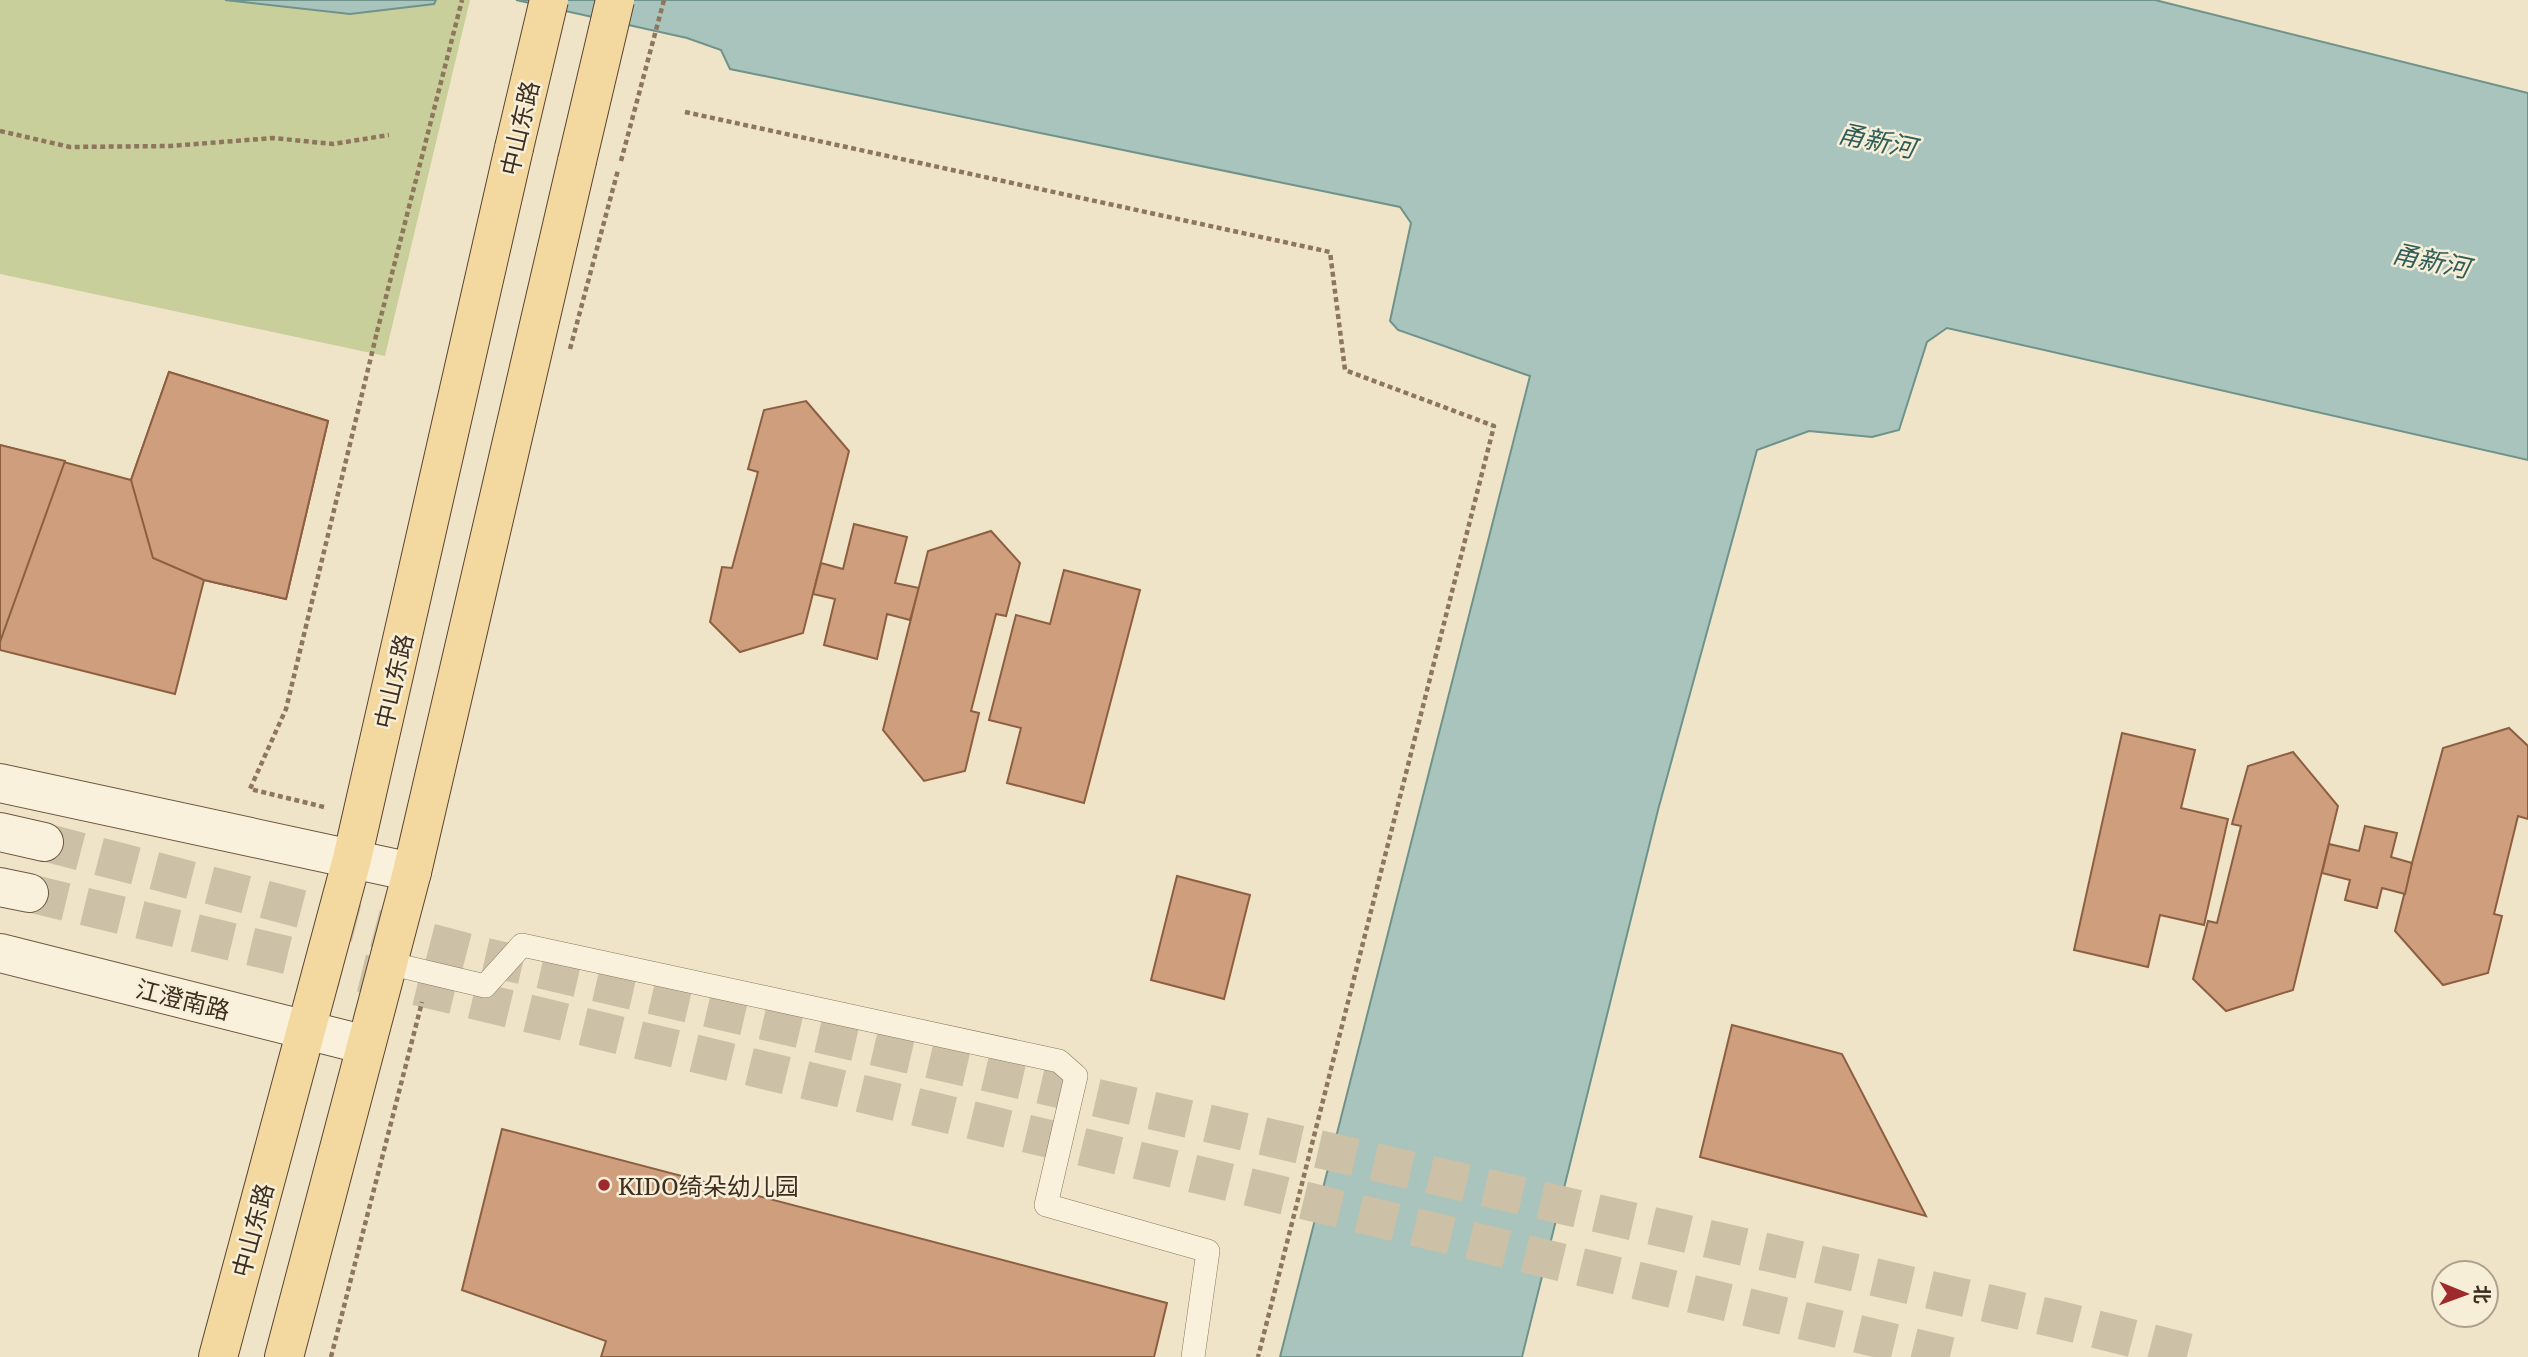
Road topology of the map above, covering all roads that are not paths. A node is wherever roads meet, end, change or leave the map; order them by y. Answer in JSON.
{"nodes":[{"id":1,"x":549,"y":0,"type":"edge"},
{"id":2,"x":615,"y":0,"type":"edge"},
{"id":3,"x":0,"y":783,"type":"edge"},
{"id":4,"x":0,"y":832,"type":"edge"},
{"id":5,"x":44,"y":842,"type":"tunnel mouth"},
{"id":6,"x":352,"y":859,"type":"junction"},
{"id":7,"x":412,"y":872,"type":"junction"},
{"id":8,"x":0,"y":953,"type":"edge"},
{"id":9,"x":388,"y":963,"type":"junction"},
{"id":10,"x":305,"y":1030,"type":"junction"},
{"id":11,"x":366,"y":1045,"type":"junction"},
{"id":12,"x":218,"y":1357,"type":"edge"},
{"id":13,"x":284,"y":1357,"type":"edge"},
{"id":14,"x":1193,"y":1357,"type":"edge"}],
"edges":[{"from":1,"to":6,"type":"main road","name":"中山东路","bridge":true},
{"from":2,"to":7,"type":"main road","bridge":true},
{"from":3,"to":6,"type":"main road"},
{"from":4,"to":5,"type":"main road"},
{"from":6,"to":7,"type":"main road"},
{"from":6,"to":10,"type":"main road","name":"中山东路"},
{"from":7,"to":9,"type":"main road"},
{"from":8,"to":10,"type":"main road","name":"江澄南路"},
{"from":9,"to":11,"type":"main road"},
{"from":9,"to":14,"type":"lane"},
{"from":10,"to":11,"type":"main road","name":"江澄南路"},
{"from":10,"to":12,"type":"main road","name":"中山东路"},
{"from":11,"to":13,"type":"main road"}]}
